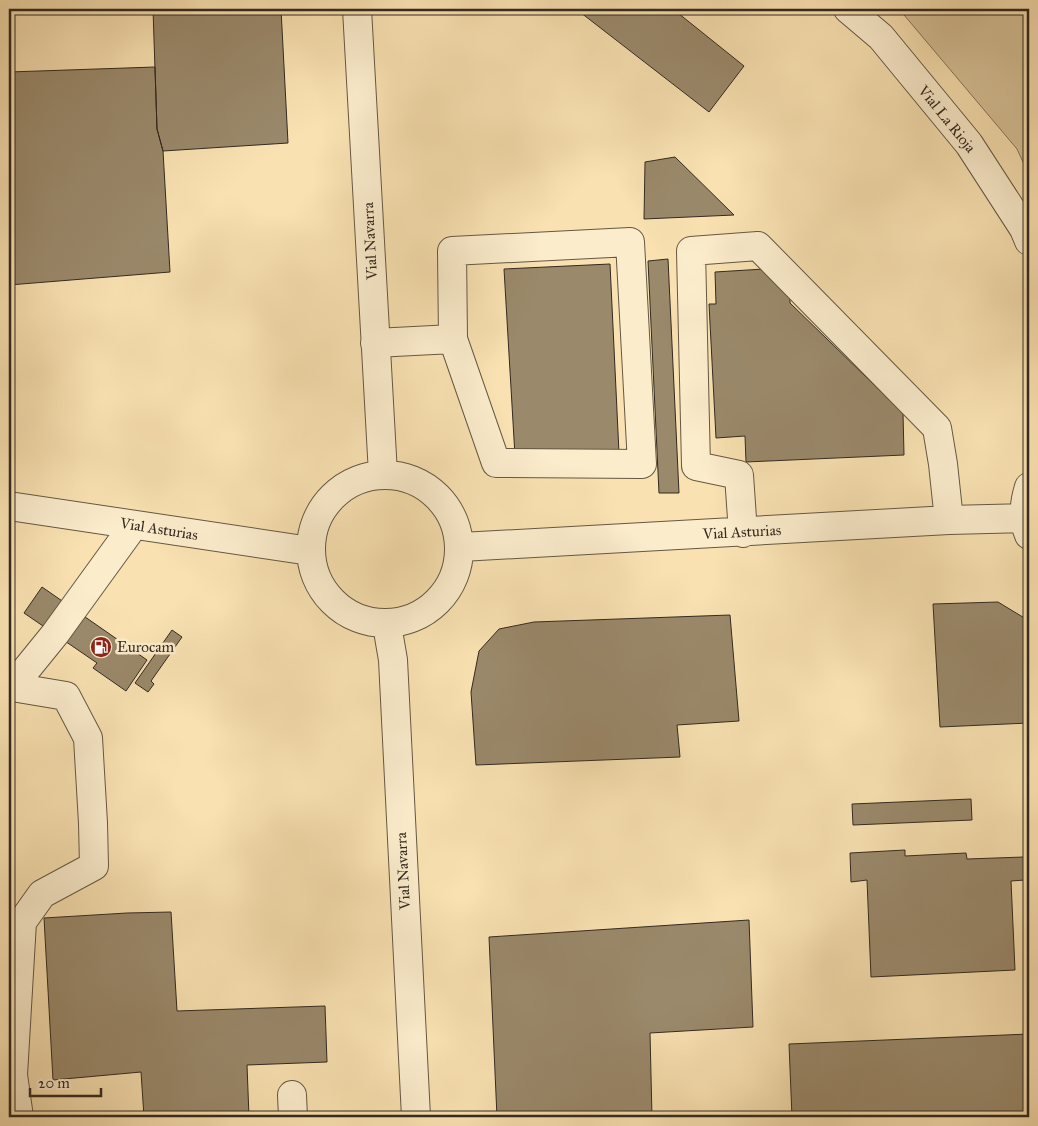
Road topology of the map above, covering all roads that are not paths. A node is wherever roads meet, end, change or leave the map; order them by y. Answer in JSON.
{"nodes":[{"id":1,"x":357,"y":9,"type":"edge"},
{"id":2,"x":848,"y":9,"type":"edge"},
{"id":3,"x":1029,"y":241,"type":"edge"},
{"id":4,"x":453,"y":339,"type":"junction"},
{"id":5,"x":375,"y":343,"type":"junction"},
{"id":6,"x":383,"y":474,"type":"junction"},
{"id":7,"x":1029,"y":487,"type":"edge"},
{"id":8,"x":9,"y":506,"type":"edge"},
{"id":9,"x":949,"y":520,"type":"junction"},
{"id":10,"x":134,"y":525,"type":"junction"},
{"id":11,"x":1027,"y":527,"type":"edge"},
{"id":12,"x":743,"y":532,"type":"junction"},
{"id":13,"x":461,"y":547,"type":"junction"},
{"id":14,"x":310,"y":552,"type":"junction"},
{"id":15,"x":387,"y":625,"type":"junction"},
{"id":16,"x":11,"y":688,"type":"edge"},
{"id":17,"x":19,"y":1117,"type":"edge"},
{"id":18,"x":416,"y":1117,"type":"edge"}],
"edges":[{"from":1,"to":5,"type":"street","name":"Vial Navarra"},
{"from":2,"to":3,"type":"street","name":"Vial La Rioja"},
{"from":4,"to":4,"type":"street"},
{"from":4,"to":5,"type":"street"},
{"from":5,"to":6,"type":"street","name":"Vial Navarra"},
{"from":6,"to":13,"type":"street"},
{"from":6,"to":14,"type":"street"},
{"from":7,"to":11,"type":"street"},
{"from":8,"to":10,"type":"street","name":"Vial Asturias"},
{"from":9,"to":11,"type":"street","name":"Vial Asturias"},
{"from":9,"to":12,"type":"street","name":"Vial Asturias"},
{"from":9,"to":12,"type":"street"},
{"from":10,"to":14,"type":"street","name":"Vial Asturias"},
{"from":10,"to":16,"type":"street"},
{"from":12,"to":13,"type":"street","name":"Vial Asturias"},
{"from":13,"to":15,"type":"street"},
{"from":14,"to":15,"type":"street"},
{"from":15,"to":18,"type":"street","name":"Vial Navarra"},
{"from":16,"to":17,"type":"street"}]}
